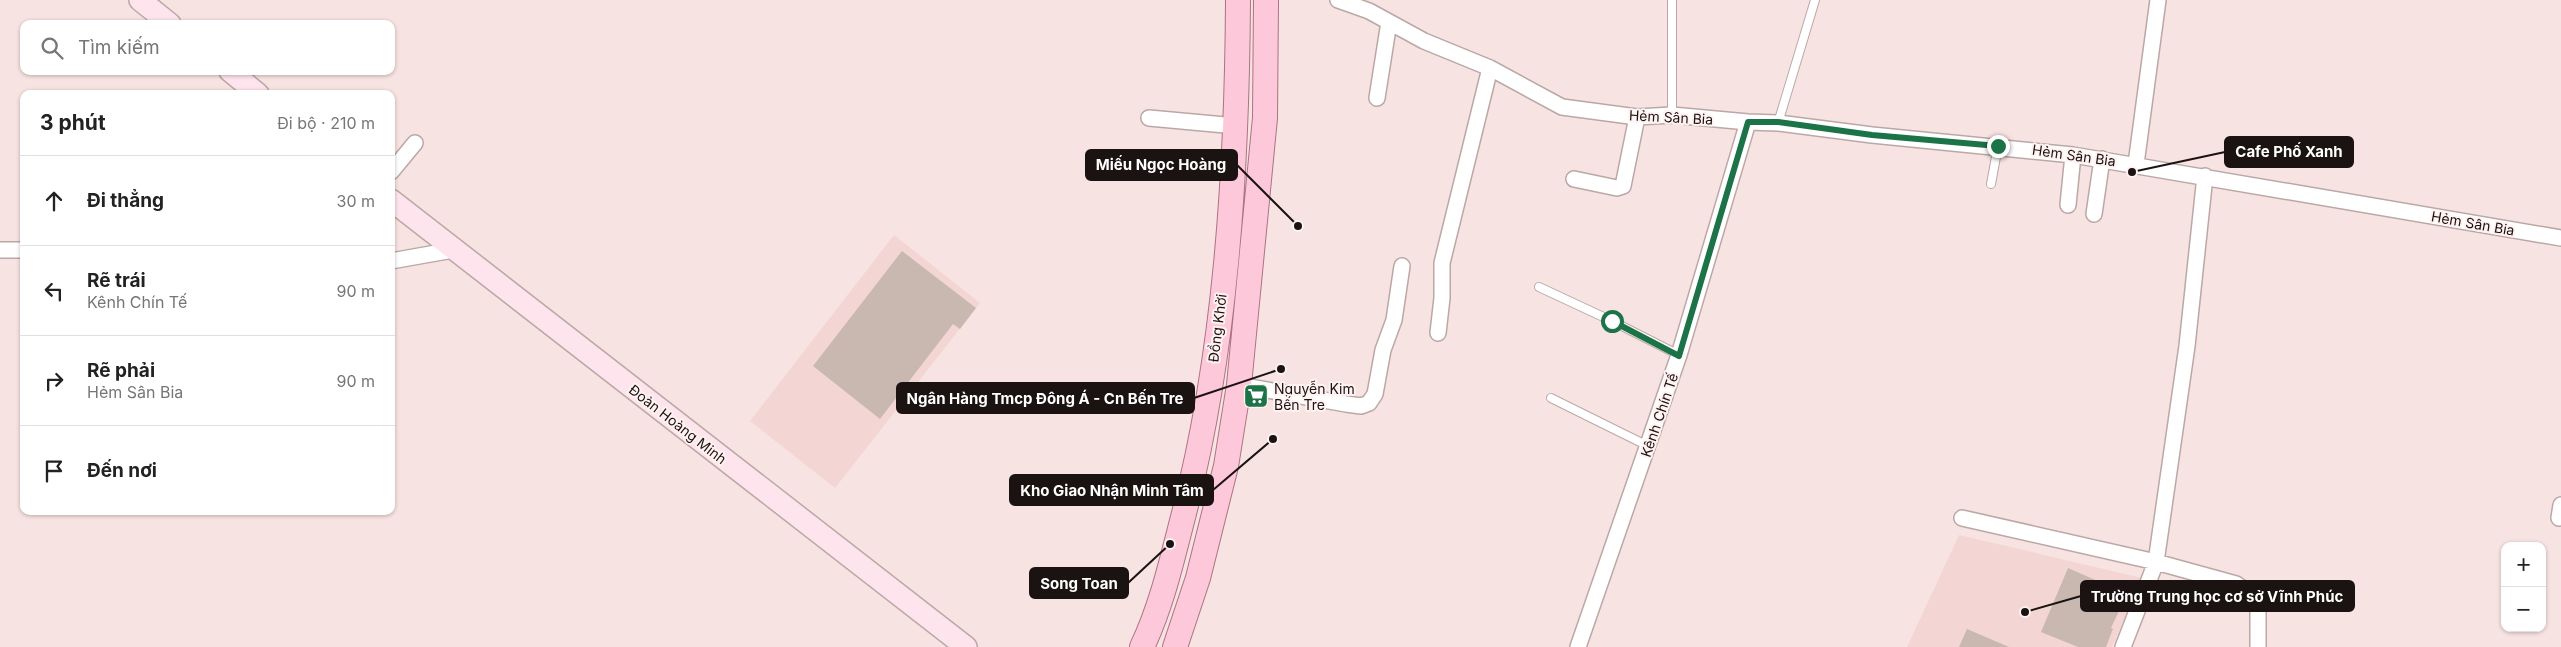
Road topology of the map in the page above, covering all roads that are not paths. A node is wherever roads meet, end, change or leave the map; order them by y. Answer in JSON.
{"nodes":[{"id":1,"x":140,"y":0,"type":"edge"},
{"id":2,"x":1238,"y":0,"type":"edge"},
{"id":3,"x":1266,"y":0,"type":"edge"},
{"id":4,"x":1338,"y":0,"type":"edge"},
{"id":5,"x":1672,"y":0,"type":"edge"},
{"id":6,"x":1815,"y":0,"type":"edge"},
{"id":7,"x":2158,"y":0,"type":"edge"},
{"id":8,"x":165,"y":20,"type":"edge"},
{"id":9,"x":1388,"y":22,"type":"junction"},
{"id":10,"x":1490,"y":68,"type":"junction"},
{"id":11,"x":235,"y":75,"type":"edge"},
{"id":12,"x":253,"y":90,"type":"edge"},
{"id":13,"x":1376,"y":98,"type":"dead end"},
{"id":14,"x":1672,"y":115,"type":"junction"},
{"id":15,"x":1637,"y":117,"type":"junction"},
{"id":16,"x":1149,"y":118,"type":"dead end"},
{"id":17,"x":1265,"y":118,"type":"junction"},
{"id":18,"x":1237,"y":121,"type":"junction"},
{"id":19,"x":1748,"y":122,"type":"junction"},
{"id":20,"x":1778,"y":122,"type":"junction"},
{"id":21,"x":415,"y":143,"type":"dead end"},
{"id":22,"x":1998,"y":146,"type":"junction"},
{"id":23,"x":2073,"y":155,"type":"junction"},
{"id":24,"x":2102,"y":159,"type":"junction"},
{"id":25,"x":2136,"y":164,"type":"junction"},
{"id":26,"x":395,"y":167,"type":"edge"},
{"id":27,"x":2205,"y":176,"type":"junction"},
{"id":28,"x":1574,"y":179,"type":"dead end"},
{"id":29,"x":1990,"y":184,"type":"dead end"},
{"id":30,"x":395,"y":203,"type":"edge"},
{"id":31,"x":2068,"y":205,"type":"dead end"},
{"id":32,"x":2094,"y":214,"type":"dead end"},
{"id":33,"x":2561,"y":238,"type":"edge"},
{"id":34,"x":0,"y":250,"type":"edge"},
{"id":35,"x":20,"y":250,"type":"edge"},
{"id":36,"x":453,"y":250,"type":"junction"},
{"id":37,"x":395,"y":260,"type":"edge"},
{"id":38,"x":1402,"y":266,"type":"dead end"},
{"id":39,"x":1539,"y":287,"type":"dead end"},
{"id":40,"x":1438,"y":333,"type":"dead end"},
{"id":41,"x":1679,"y":356,"type":"junction"},
{"id":42,"x":1239,"y":385,"type":"junction"},
{"id":43,"x":1551,"y":398,"type":"dead end"},
{"id":44,"x":1648,"y":446,"type":"junction"},
{"id":45,"x":1962,"y":518,"type":"dead end"},
{"id":46,"x":2156,"y":562,"type":"junction"},
{"id":47,"x":1170,"y":569,"type":"junction"},
{"id":48,"x":1198,"y":578,"type":"junction"},
{"id":49,"x":966,"y":647,"type":"edge"},
{"id":50,"x":1142,"y":647,"type":"edge"},
{"id":51,"x":1174,"y":647,"type":"edge"},
{"id":52,"x":1578,"y":647,"type":"edge"},
{"id":53,"x":2123,"y":647,"type":"edge"},
{"id":54,"x":2258,"y":647,"type":"edge"}],
"edges":[{"from":1,"to":8,"type":"main road"},
{"from":2,"to":18,"type":"main road","name":"Đồng Khởi"},
{"from":3,"to":17,"type":"main road","name":"Đồng Khởi"},
{"from":4,"to":9,"type":"street","name":"Hẻm Sân Bia"},
{"from":5,"to":14,"type":"lane"},
{"from":6,"to":20,"type":"lane"},
{"from":7,"to":25,"type":"street"},
{"from":9,"to":10,"type":"street","name":"Hẻm Sân Bia"},
{"from":9,"to":13,"type":"street"},
{"from":10,"to":15,"type":"street","name":"Hẻm Sân Bia"},
{"from":10,"to":40,"type":"street"},
{"from":11,"to":12,"type":"main road"},
{"from":14,"to":15,"type":"street","name":"Hẻm Sân Bia"},
{"from":14,"to":19,"type":"street","name":"Hẻm Sân Bia"},
{"from":15,"to":28,"type":"street"},
{"from":16,"to":18,"type":"street"},
{"from":17,"to":18,"type":"main road"},
{"from":17,"to":42,"type":"main road","name":"Đồng Khởi"},
{"from":18,"to":47,"type":"main road","name":"Đồng Khởi"},
{"from":19,"to":20,"type":"street","name":"Hẻm Sân Bia"},
{"from":19,"to":41,"type":"street","name":"Kênh Chín Tế"},
{"from":20,"to":22,"type":"street","name":"Hẻm Sân Bia"},
{"from":21,"to":26,"type":"street"},
{"from":22,"to":23,"type":"street","name":"Hẻm Sân Bia"},
{"from":22,"to":29,"type":"lane"},
{"from":23,"to":24,"type":"street","name":"Hẻm Sân Bia"},
{"from":23,"to":31,"type":"street"},
{"from":24,"to":25,"type":"street","name":"Hẻm Sân Bia"},
{"from":24,"to":32,"type":"street"},
{"from":25,"to":27,"type":"street","name":"Hẻm Sân Bia"},
{"from":27,"to":33,"type":"street","name":"Hẻm Sân Bia"},
{"from":27,"to":46,"type":"street"},
{"from":30,"to":36,"type":"main road","name":"Đoàn Hoàng Minh"},
{"from":34,"to":35,"type":"street"},
{"from":36,"to":37,"type":"street"},
{"from":36,"to":49,"type":"main road","name":"Đoàn Hoàng Minh"},
{"from":38,"to":42,"type":"street"},
{"from":39,"to":41,"type":"lane"},
{"from":41,"to":44,"type":"street","name":"Kênh Chín Tế"},
{"from":42,"to":48,"type":"main road","name":"Đồng Khởi"},
{"from":43,"to":44,"type":"lane"},
{"from":44,"to":52,"type":"street","name":"Kênh Chín Tế"},
{"from":45,"to":46,"type":"street"},
{"from":46,"to":53,"type":"street"},
{"from":46,"to":54,"type":"street"},
{"from":47,"to":48,"type":"main road"},
{"from":47,"to":50,"type":"main road","name":"Đồng Khởi"},
{"from":48,"to":51,"type":"main road","name":"Đồng Khởi"}]}
